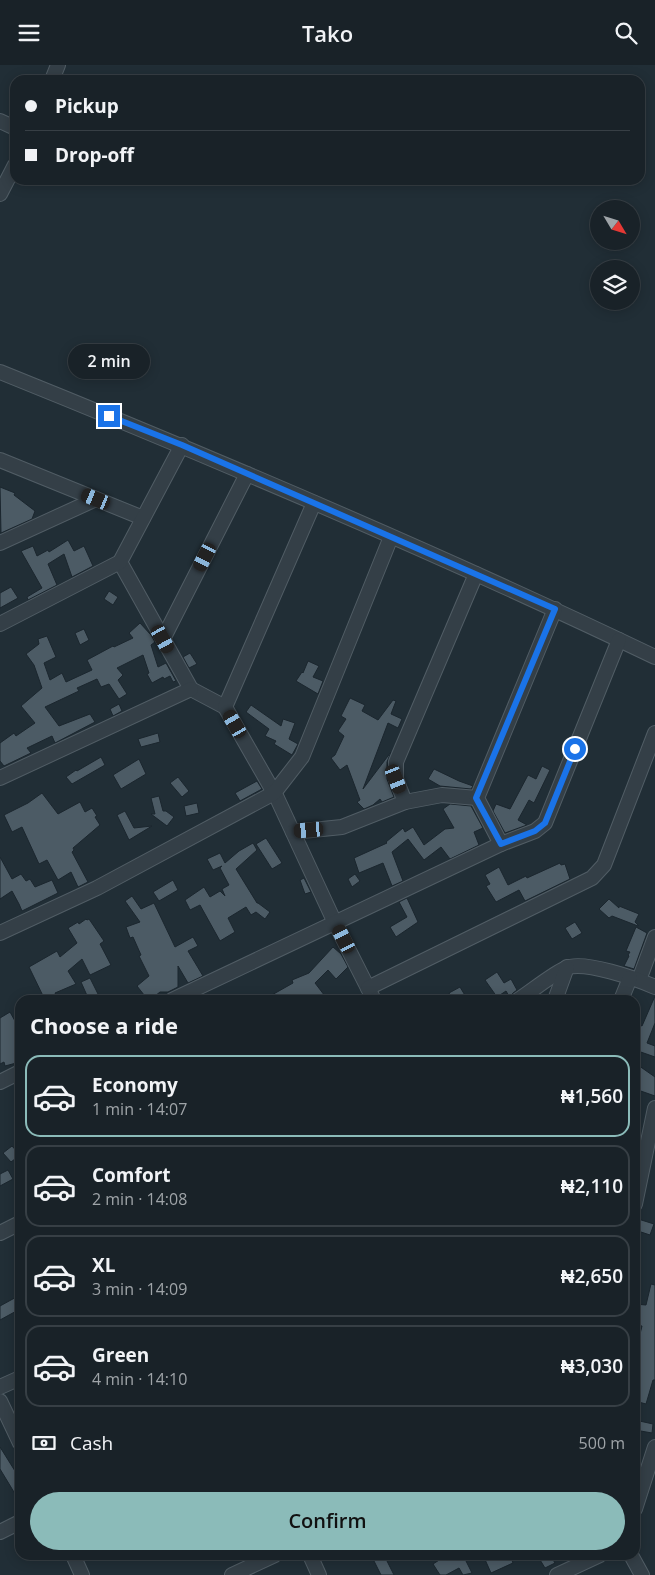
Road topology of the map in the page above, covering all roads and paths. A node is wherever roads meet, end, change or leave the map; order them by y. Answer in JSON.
{"nodes":[{"id":1,"x":10,"y":174,"type":"edge"},
{"id":2,"x":0,"y":193,"type":"edge"},
{"id":3,"x":0,"y":372,"type":"edge"},
{"id":4,"x":182,"y":445,"type":"junction"},
{"id":5,"x":0,"y":461,"type":"edge"},
{"id":6,"x":247,"y":474,"type":"junction"},
{"id":7,"x":96,"y":499,"type":"junction"},
{"id":8,"x":314,"y":503,"type":"junction"},
{"id":9,"x":143,"y":519,"type":"junction"},
{"id":10,"x":391,"y":537,"type":"junction"},
{"id":11,"x":0,"y":543,"type":"edge"},
{"id":12,"x":120,"y":562,"type":"junction"},
{"id":13,"x":476,"y":573,"type":"junction"},
{"id":14,"x":555,"y":609,"type":"junction"},
{"id":15,"x":0,"y":624,"type":"edge"},
{"id":16,"x":163,"y":639,"type":"junction"},
{"id":17,"x":619,"y":640,"type":"junction"},
{"id":18,"x":655,"y":657,"type":"edge"},
{"id":19,"x":191,"y":689,"type":"junction"},
{"id":20,"x":225,"y":707,"type":"junction"},
{"id":21,"x":655,"y":733,"type":"edge"},
{"id":22,"x":0,"y":778,"type":"edge"},
{"id":23,"x":274,"y":793,"type":"junction"},
{"id":24,"x":476,"y":798,"type":"junction"},
{"id":25,"x":405,"y":803,"type":"junction"},
{"id":26,"x":293,"y":831,"type":"junction"},
{"id":27,"x":501,"y":844,"type":"junction"},
{"id":28,"x":335,"y":923,"type":"junction"},
{"id":29,"x":0,"y":933,"type":"edge"},
{"id":30,"x":655,"y":937,"type":"edge"},
{"id":31,"x":568,"y":967,"type":"junction"},
{"id":32,"x":634,"y":979,"type":"junction"},
{"id":33,"x":655,"y":987,"type":"edge"},
{"id":34,"x":371,"y":994,"type":"edge"},
{"id":35,"x":183,"y":995,"type":"edge"},
{"id":36,"x":526,"y":995,"type":"edge"},
{"id":37,"x":557,"y":995,"type":"edge"},
{"id":38,"x":624,"y":995,"type":"edge"},
{"id":39,"x":15,"y":1074,"type":"edge"},
{"id":40,"x":0,"y":1082,"type":"edge"},
{"id":41,"x":655,"y":1108,"type":"edge"},
{"id":42,"x":640,"y":1180,"type":"edge"},
{"id":43,"x":15,"y":1226,"type":"edge"},
{"id":44,"x":0,"y":1233,"type":"edge"},
{"id":45,"x":15,"y":1380,"type":"edge"},
{"id":46,"x":0,"y":1387,"type":"edge"},
{"id":47,"x":0,"y":1401,"type":"edge"},
{"id":48,"x":15,"y":1432,"type":"edge"},
{"id":49,"x":655,"y":1447,"type":"edge"},
{"id":50,"x":640,"y":1494,"type":"edge"},
{"id":51,"x":15,"y":1524,"type":"edge"},
{"id":52,"x":0,"y":1531,"type":"edge"},
{"id":53,"x":75,"y":1560,"type":"edge"},
{"id":54,"x":264,"y":1560,"type":"edge"},
{"id":55,"x":312,"y":1560,"type":"edge"},
{"id":56,"x":589,"y":1560,"type":"edge"},
{"id":57,"x":634,"y":1560,"type":"edge"},
{"id":58,"x":82,"y":1575,"type":"edge"},
{"id":59,"x":232,"y":1575,"type":"edge"},
{"id":60,"x":319,"y":1575,"type":"edge"},
{"id":61,"x":557,"y":1575,"type":"edge"},
{"id":62,"x":642,"y":1575,"type":"edge"}],
"edges":[{"from":1,"to":2,"type":"street"},
{"from":3,"to":4,"type":"street"},
{"from":4,"to":6,"type":"street"},
{"from":4,"to":9,"type":"street"},
{"from":5,"to":7,"type":"street"},
{"from":6,"to":8,"type":"street"},
{"from":6,"to":16,"type":"street"},
{"from":7,"to":9,"type":"street"},
{"from":7,"to":11,"type":"street"},
{"from":8,"to":10,"type":"street"},
{"from":8,"to":20,"type":"street"},
{"from":9,"to":12,"type":"street"},
{"from":10,"to":13,"type":"street"},
{"from":10,"to":23,"type":"street"},
{"from":12,"to":15,"type":"street"},
{"from":12,"to":16,"type":"street"},
{"from":13,"to":14,"type":"street"},
{"from":13,"to":25,"type":"street"},
{"from":14,"to":17,"type":"street"},
{"from":14,"to":24,"type":"street"},
{"from":16,"to":19,"type":"street"},
{"from":17,"to":18,"type":"street"},
{"from":17,"to":27,"type":"street"},
{"from":19,"to":20,"type":"street"},
{"from":19,"to":22,"type":"street"},
{"from":20,"to":23,"type":"street"},
{"from":21,"to":34,"type":"street"},
{"from":23,"to":26,"type":"street"},
{"from":23,"to":29,"type":"street"},
{"from":24,"to":25,"type":"street"},
{"from":24,"to":27,"type":"street"},
{"from":25,"to":26,"type":"street"},
{"from":26,"to":28,"type":"street"},
{"from":27,"to":28,"type":"street"},
{"from":28,"to":34,"type":"street"},
{"from":28,"to":35,"type":"street"},
{"from":30,"to":32,"type":"street"},
{"from":31,"to":32,"type":"street"},
{"from":31,"to":36,"type":"street"},
{"from":31,"to":37,"type":"street"},
{"from":32,"to":33,"type":"street"},
{"from":32,"to":38,"type":"street"},
{"from":39,"to":40,"type":"street"},
{"from":41,"to":42,"type":"street"},
{"from":43,"to":44,"type":"street"},
{"from":45,"to":46,"type":"street"},
{"from":47,"to":48,"type":"street"},
{"from":49,"to":50,"type":"street"},
{"from":51,"to":52,"type":"street"},
{"from":53,"to":58,"type":"street"},
{"from":54,"to":59,"type":"street"},
{"from":55,"to":60,"type":"street"},
{"from":56,"to":61,"type":"street"},
{"from":57,"to":62,"type":"street"}]}
